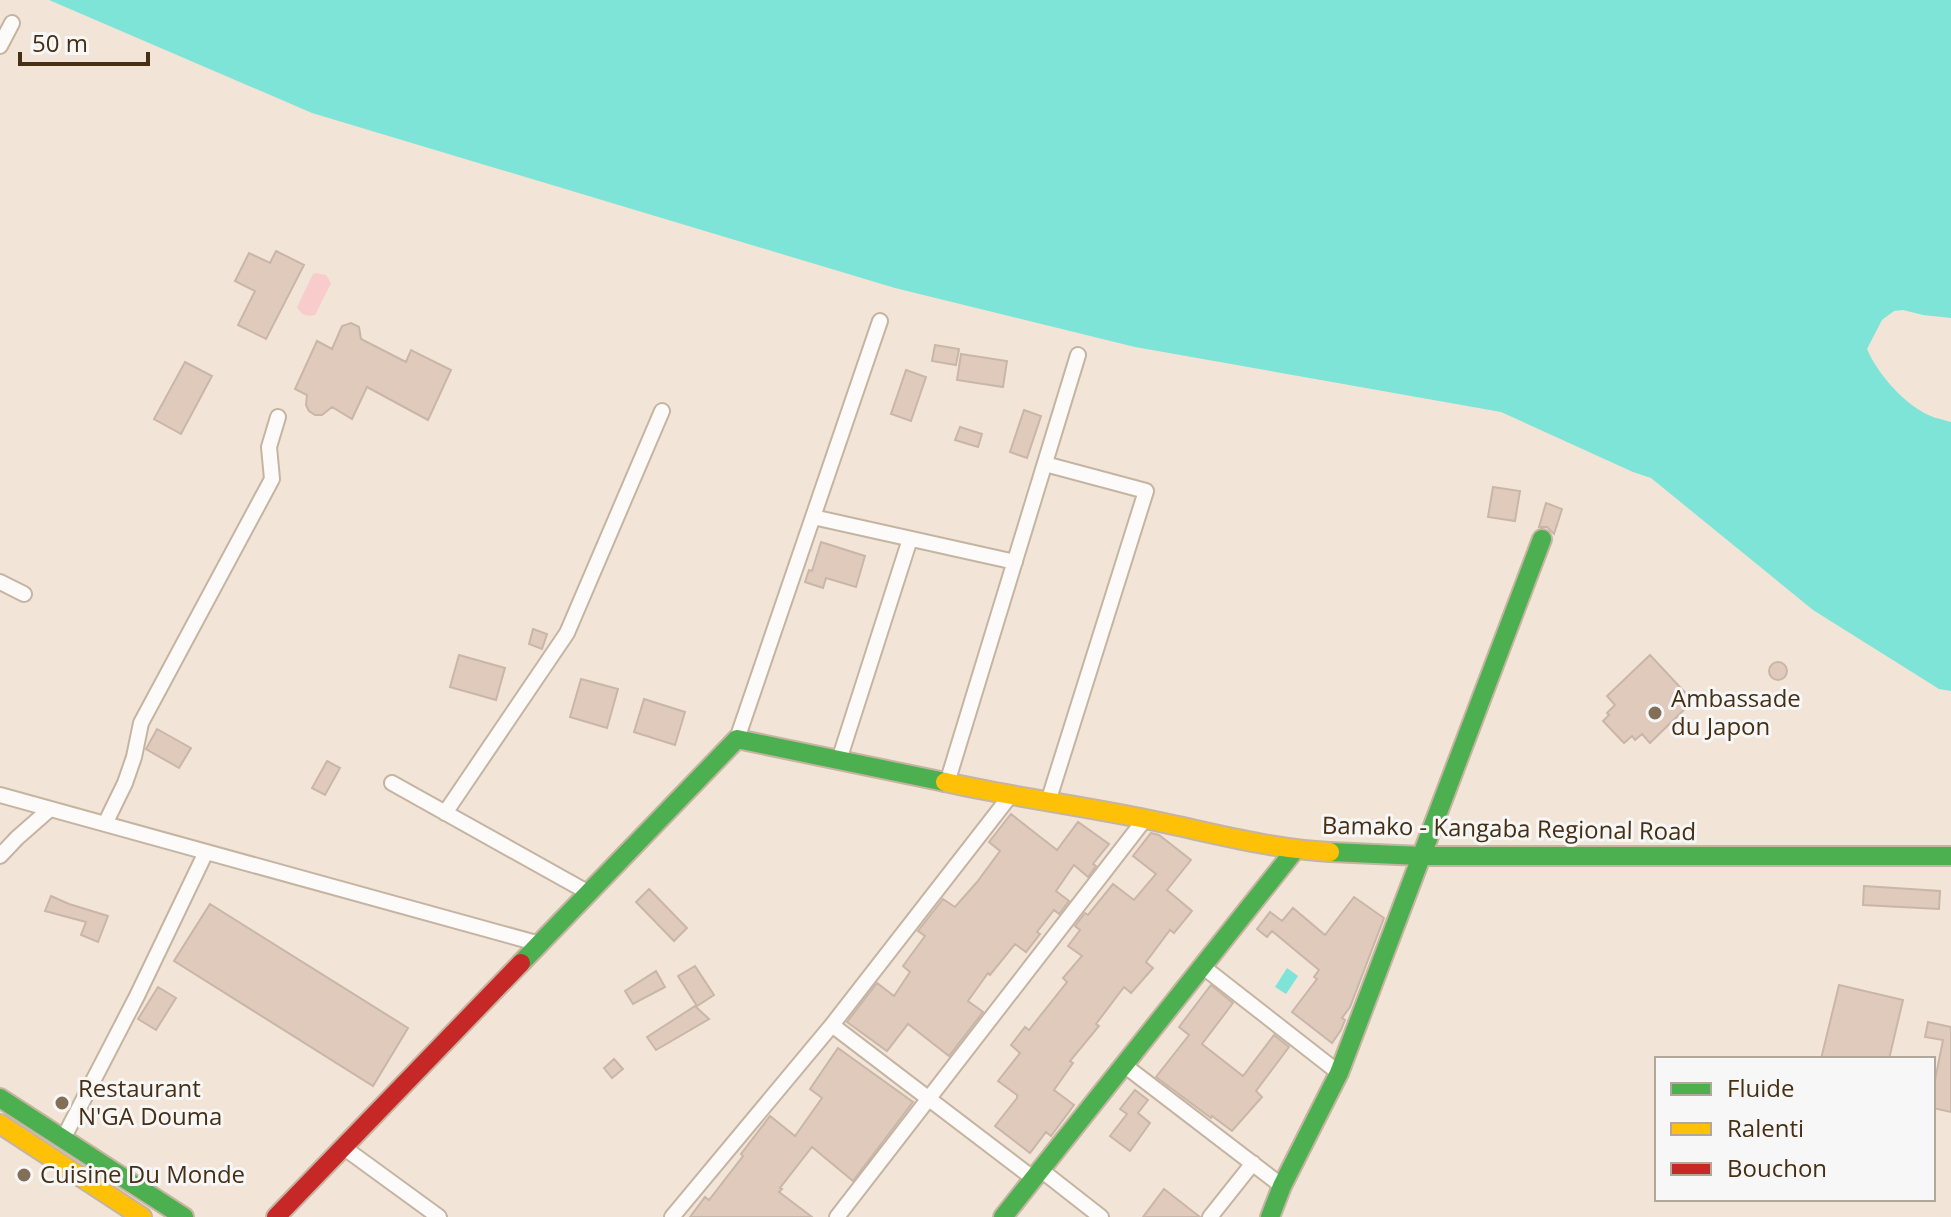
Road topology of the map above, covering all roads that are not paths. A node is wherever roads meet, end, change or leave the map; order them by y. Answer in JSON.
{"nodes":[{"id":1,"x":12,"y":23,"type":"dead end"},
{"id":2,"x":0,"y":46,"type":"edge"},
{"id":3,"x":880,"y":321,"type":"dead end"},
{"id":4,"x":1078,"y":355,"type":"dead end"},
{"id":5,"x":662,"y":411,"type":"dead end"},
{"id":6,"x":278,"y":417,"type":"dead end"},
{"id":7,"x":1045,"y":464,"type":"junction"},
{"id":8,"x":813,"y":517,"type":"junction"},
{"id":9,"x":910,"y":539,"type":"junction"},
{"id":10,"x":1542,"y":539,"type":"dead end"},
{"id":11,"x":1015,"y":562,"type":"junction"},
{"id":12,"x":0,"y":582,"type":"edge"},
{"id":13,"x":24,"y":594,"type":"dead end"},
{"id":14,"x":737,"y":739,"type":"junction"},
{"id":15,"x":839,"y":760,"type":"junction"},
{"id":16,"x":392,"y":783,"type":"dead end"},
{"id":17,"x":947,"y":783,"type":"junction"},
{"id":18,"x":0,"y":795,"type":"edge"},
{"id":19,"x":1010,"y":796,"type":"junction"},
{"id":20,"x":1048,"y":802,"type":"junction"},
{"id":21,"x":50,"y":809,"type":"junction"},
{"id":22,"x":445,"y":813,"type":"junction"},
{"id":23,"x":1145,"y":819,"type":"junction"},
{"id":24,"x":105,"y":824,"type":"junction"},
{"id":25,"x":1295,"y":850,"type":"junction"},
{"id":26,"x":206,"y":852,"type":"junction"},
{"id":27,"x":0,"y":856,"type":"edge"},
{"id":28,"x":1421,"y":856,"type":"junction"},
{"id":29,"x":1951,"y":856,"type":"edge"},
{"id":30,"x":589,"y":893,"type":"junction"},
{"id":31,"x":540,"y":944,"type":"junction"},
{"id":32,"x":1202,"y":966,"type":"junction"},
{"id":33,"x":832,"y":1025,"type":"junction"},
{"id":34,"x":1124,"y":1065,"type":"junction"},
{"id":35,"x":1339,"y":1073,"type":"junction"},
{"id":36,"x":0,"y":1098,"type":"edge"},
{"id":37,"x":928,"y":1099,"type":"junction"},
{"id":38,"x":0,"y":1124,"type":"edge"},
{"id":39,"x":63,"y":1139,"type":"junction"},
{"id":40,"x":343,"y":1147,"type":"junction"},
{"id":41,"x":1253,"y":1163,"type":"junction"},
{"id":42,"x":1037,"y":1174,"type":"junction"},
{"id":43,"x":1282,"y":1186,"type":"junction"},
{"id":44,"x":142,"y":1217,"type":"edge"},
{"id":45,"x":184,"y":1217,"type":"edge"},
{"id":46,"x":276,"y":1217,"type":"edge"},
{"id":47,"x":439,"y":1217,"type":"edge"},
{"id":48,"x":672,"y":1217,"type":"edge"},
{"id":49,"x":837,"y":1217,"type":"edge"},
{"id":50,"x":1003,"y":1217,"type":"edge"},
{"id":51,"x":1101,"y":1217,"type":"edge"},
{"id":52,"x":1210,"y":1217,"type":"edge"},
{"id":53,"x":1270,"y":1217,"type":"edge"}],
"edges":[{"from":1,"to":2,"type":"street"},
{"from":3,"to":8,"type":"street"},
{"from":4,"to":7,"type":"street"},
{"from":5,"to":22,"type":"street"},
{"from":6,"to":24,"type":"street"},
{"from":7,"to":11,"type":"street"},
{"from":7,"to":20,"type":"street"},
{"from":8,"to":9,"type":"street"},
{"from":8,"to":14,"type":"street"},
{"from":9,"to":11,"type":"street"},
{"from":9,"to":15,"type":"street"},
{"from":10,"to":28,"type":"main road"},
{"from":11,"to":17,"type":"street"},
{"from":12,"to":13,"type":"street"},
{"from":14,"to":15,"type":"main road"},
{"from":14,"to":30,"type":"main road"},
{"from":15,"to":17,"type":"main road"},
{"from":16,"to":22,"type":"street"},
{"from":17,"to":19,"type":"main road"},
{"from":18,"to":21,"type":"street"},
{"from":19,"to":20,"type":"main road"},
{"from":19,"to":33,"type":"street"},
{"from":20,"to":23,"type":"main road"},
{"from":21,"to":24,"type":"street"},
{"from":21,"to":27,"type":"street"},
{"from":22,"to":30,"type":"street"},
{"from":23,"to":25,"type":"main road"},
{"from":23,"to":37,"type":"street"},
{"from":24,"to":26,"type":"street"},
{"from":25,"to":28,"type":"main road","name":"Bamako - Kangaba Regional Road"},
{"from":25,"to":32,"type":"main road","name":"Bamako - Kangaba Regional Road"},
{"from":26,"to":31,"type":"street"},
{"from":26,"to":39,"type":"street"},
{"from":28,"to":29,"type":"main road","name":"Bamako - Kangaba Regional Road"},
{"from":28,"to":35,"type":"main road"},
{"from":30,"to":31,"type":"main road"},
{"from":31,"to":40,"type":"main road"},
{"from":32,"to":34,"type":"main road","name":"Bamako - Kangaba Regional Road"},
{"from":32,"to":35,"type":"street"},
{"from":33,"to":37,"type":"street"},
{"from":33,"to":48,"type":"street"},
{"from":34,"to":41,"type":"street"},
{"from":34,"to":42,"type":"main road","name":"Bamako - Kangaba Regional Road"},
{"from":35,"to":43,"type":"main road"},
{"from":36,"to":39,"type":"main road"},
{"from":37,"to":42,"type":"street"},
{"from":37,"to":49,"type":"street"},
{"from":38,"to":44,"type":"main road"},
{"from":39,"to":45,"type":"main road"},
{"from":40,"to":46,"type":"main road"},
{"from":40,"to":47,"type":"street"},
{"from":41,"to":43,"type":"street"},
{"from":41,"to":52,"type":"street"},
{"from":42,"to":50,"type":"main road","name":"Bamako - Kangaba Regional Road"},
{"from":42,"to":51,"type":"street"},
{"from":43,"to":53,"type":"main road"}]}
